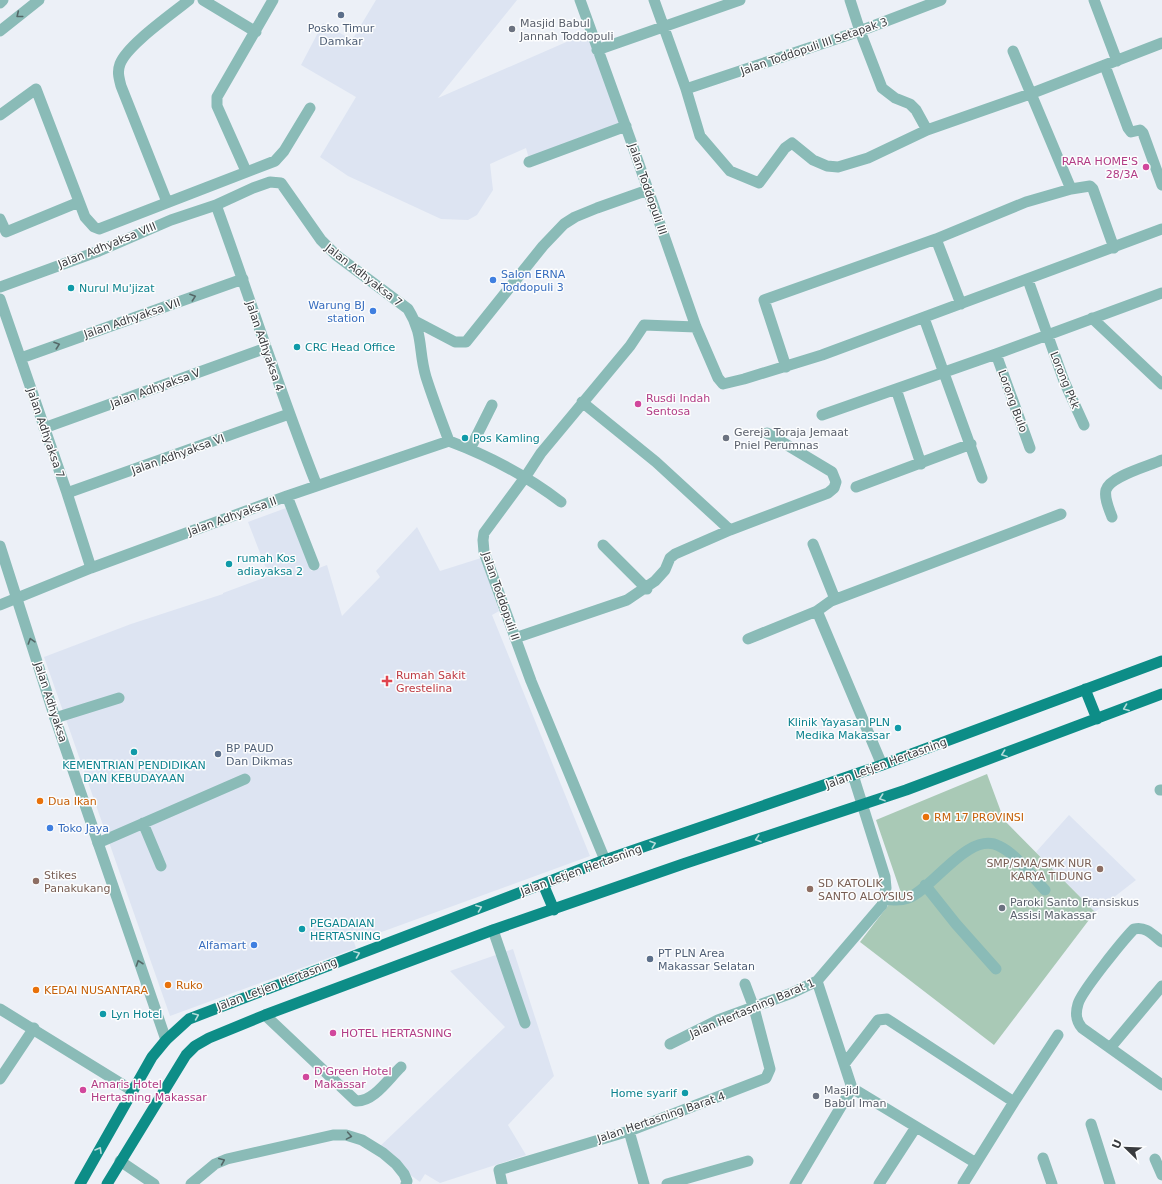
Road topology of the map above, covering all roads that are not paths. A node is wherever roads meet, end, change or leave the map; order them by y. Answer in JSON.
{"nodes":[{"id":1,"x":3,"y":0,"type":"edge"},
{"id":2,"x":39,"y":0,"type":"edge"},
{"id":3,"x":189,"y":0,"type":"edge"},
{"id":4,"x":202,"y":0,"type":"edge"},
{"id":5,"x":273,"y":0,"type":"edge"},
{"id":6,"x":580,"y":0,"type":"edge"},
{"id":7,"x":654,"y":0,"type":"edge"},
{"id":8,"x":740,"y":0,"type":"edge"},
{"id":9,"x":850,"y":0,"type":"edge"},
{"id":10,"x":941,"y":0,"type":"edge"},
{"id":11,"x":1094,"y":0,"type":"edge"},
{"id":12,"x":0,"y":3,"type":"edge"},
{"id":13,"x":664,"y":28,"type":"junction"},
{"id":14,"x":0,"y":31,"type":"edge"},
{"id":15,"x":860,"y":31,"type":"junction"},
{"id":16,"x":256,"y":32,"type":"junction"},
{"id":17,"x":1162,"y":43,"type":"edge"},
{"id":18,"x":597,"y":50,"type":"junction"},
{"id":19,"x":1013,"y":52,"type":"dead end"},
{"id":20,"x":1117,"y":61,"type":"junction"},
{"id":21,"x":1105,"y":66,"type":"junction"},
{"id":22,"x":686,"y":89,"type":"junction"},
{"id":23,"x":1030,"y":94,"type":"junction"},
{"id":24,"x":310,"y":108,"type":"dead end"},
{"id":25,"x":0,"y":115,"type":"edge"},
{"id":26,"x":626,"y":126,"type":"junction"},
{"id":27,"x":927,"y":130,"type":"junction"},
{"id":28,"x":529,"y":162,"type":"dead end"},
{"id":29,"x":246,"y":171,"type":"junction"},
{"id":30,"x":1162,"y":185,"type":"edge"},
{"id":31,"x":1071,"y":189,"type":"junction"},
{"id":32,"x":648,"y":190,"type":"junction"},
{"id":33,"x":79,"y":202,"type":"junction"},
{"id":34,"x":167,"y":202,"type":"junction"},
{"id":35,"x":216,"y":205,"type":"junction"},
{"id":36,"x":0,"y":219,"type":"edge"},
{"id":37,"x":1162,"y":229,"type":"edge"},
{"id":38,"x":936,"y":239,"type":"junction"},
{"id":39,"x":1114,"y":248,"type":"junction"},
{"id":40,"x":243,"y":279,"type":"junction"},
{"id":41,"x":1028,"y":280,"type":"junction"},
{"id":42,"x":0,"y":287,"type":"edge"},
{"id":43,"x":1162,"y":292,"type":"edge"},
{"id":44,"x":0,"y":299,"type":"edge"},
{"id":45,"x":961,"y":304,"type":"junction"},
{"id":46,"x":924,"y":318,"type":"junction"},
{"id":47,"x":1092,"y":318,"type":"junction"},
{"id":48,"x":415,"y":321,"type":"junction"},
{"id":49,"x":696,"y":327,"type":"junction"},
{"id":50,"x":1047,"y":334,"type":"junction"},
{"id":51,"x":266,"y":348,"type":"junction"},
{"id":52,"x":996,"y":354,"type":"junction"},
{"id":53,"x":20,"y":358,"type":"junction"},
{"id":54,"x":786,"y":367,"type":"junction"},
{"id":55,"x":945,"y":373,"type":"junction"},
{"id":56,"x":1162,"y":384,"type":"edge"},
{"id":57,"x":896,"y":389,"type":"junction"},
{"id":58,"x":582,"y":402,"type":"junction"},
{"id":59,"x":492,"y":405,"type":"dead end"},
{"id":60,"x":289,"y":414,"type":"junction"},
{"id":61,"x":822,"y":416,"type":"dead end"},
{"id":62,"x":1084,"y":426,"type":"dead end"},
{"id":63,"x":44,"y":428,"type":"junction"},
{"id":64,"x":767,"y":433,"type":"dead end"},
{"id":65,"x":449,"y":441,"type":"junction"},
{"id":66,"x":971,"y":444,"type":"junction"},
{"id":67,"x":1030,"y":448,"type":"dead end"},
{"id":68,"x":470,"y":449,"type":"junction"},
{"id":69,"x":1162,"y":460,"type":"edge"},
{"id":70,"x":921,"y":464,"type":"junction"},
{"id":71,"x":526,"y":476,"type":"junction"},
{"id":72,"x":982,"y":478,"type":"dead end"},
{"id":73,"x":317,"y":486,"type":"junction"},
{"id":74,"x":856,"y":487,"type":"dead end"},
{"id":75,"x":67,"y":493,"type":"junction"},
{"id":76,"x":287,"y":496,"type":"junction"},
{"id":77,"x":561,"y":502,"type":"dead end"},
{"id":78,"x":1060,"y":514,"type":"dead end"},
{"id":79,"x":1112,"y":517,"type":"dead end"},
{"id":80,"x":730,"y":530,"type":"junction"},
{"id":81,"x":813,"y":544,"type":"dead end"},
{"id":82,"x":603,"y":545,"type":"dead end"},
{"id":83,"x":0,"y":546,"type":"edge"},
{"id":84,"x":314,"y":565,"type":"dead end"},
{"id":85,"x":91,"y":568,"type":"junction"},
{"id":86,"x":647,"y":589,"type":"junction"},
{"id":87,"x":18,"y":599,"type":"junction"},
{"id":88,"x":835,"y":599,"type":"junction"},
{"id":89,"x":0,"y":605,"type":"edge"},
{"id":90,"x":817,"y":611,"type":"junction"},
{"id":91,"x":515,"y":638,"type":"junction"},
{"id":92,"x":748,"y":639,"type":"dead end"},
{"id":93,"x":1162,"y":661,"type":"edge"},
{"id":94,"x":1085,"y":689,"type":"junction"},
{"id":95,"x":1162,"y":694,"type":"edge"},
{"id":96,"x":119,"y":698,"type":"dead end"},
{"id":97,"x":56,"y":718,"type":"junction"},
{"id":98,"x":1097,"y":719,"type":"junction"},
{"id":99,"x":882,"y":765,"type":"junction"},
{"id":100,"x":853,"y":775,"type":"junction"},
{"id":101,"x":245,"y":779,"type":"dead end"},
{"id":102,"x":863,"y":805,"type":"junction"},
{"id":103,"x":143,"y":823,"type":"junction"},
{"id":104,"x":98,"y":843,"type":"junction"},
{"id":105,"x":605,"y":860,"type":"junction"},
{"id":106,"x":161,"y":866,"type":"dead end"},
{"id":107,"x":543,"y":884,"type":"junction"},
{"id":108,"x":925,"y":885,"type":"junction"},
{"id":109,"x":1045,"y":890,"type":"dead end"},
{"id":110,"x":884,"y":899,"type":"junction"},
{"id":111,"x":554,"y":910,"type":"junction"},
{"id":112,"x":493,"y":930,"type":"junction"},
{"id":113,"x":1162,"y":942,"type":"edge"},
{"id":114,"x":996,"y":969,"type":"dead end"},
{"id":115,"x":817,"y":981,"type":"junction"},
{"id":116,"x":744,"y":984,"type":"dead end"},
{"id":117,"x":1162,"y":986,"type":"edge"},
{"id":118,"x":754,"y":1008,"type":"junction"},
{"id":119,"x":0,"y":1009,"type":"edge"},
{"id":120,"x":265,"y":1015,"type":"junction"},
{"id":121,"x":525,"y":1022,"type":"dead end"},
{"id":122,"x":34,"y":1028,"type":"junction"},
{"id":123,"x":1058,"y":1035,"type":"dead end"},
{"id":124,"x":166,"y":1040,"type":"junction"},
{"id":125,"x":670,"y":1044,"type":"dead end"},
{"id":126,"x":1110,"y":1048,"type":"junction"},
{"id":127,"x":845,"y":1063,"type":"junction"},
{"id":128,"x":401,"y":1067,"type":"dead end"},
{"id":129,"x":0,"y":1079,"type":"edge"},
{"id":130,"x":1162,"y":1085,"type":"edge"},
{"id":131,"x":852,"y":1088,"type":"junction"},
{"id":132,"x":133,"y":1091,"type":"junction"},
{"id":133,"x":1014,"y":1102,"type":"junction"},
{"id":134,"x":1092,"y":1124,"type":"dead end"},
{"id":135,"x":916,"y":1127,"type":"junction"},
{"id":136,"x":629,"y":1131,"type":"junction"},
{"id":137,"x":1043,"y":1158,"type":"dead end"},
{"id":138,"x":1155,"y":1159,"type":"dead end"},
{"id":139,"x":120,"y":1161,"type":"junction"},
{"id":140,"x":748,"y":1161,"type":"dead end"},
{"id":141,"x":976,"y":1163,"type":"junction"},
{"id":142,"x":1162,"y":1175,"type":"edge"},
{"id":143,"x":80,"y":1184,"type":"edge"},
{"id":144,"x":107,"y":1184,"type":"edge"},
{"id":145,"x":154,"y":1184,"type":"edge"},
{"id":146,"x":191,"y":1184,"type":"edge"},
{"id":147,"x":406,"y":1184,"type":"edge"},
{"id":148,"x":502,"y":1184,"type":"edge"},
{"id":149,"x":644,"y":1184,"type":"edge"},
{"id":150,"x":668,"y":1184,"type":"edge"},
{"id":151,"x":795,"y":1184,"type":"edge"},
{"id":152,"x":879,"y":1184,"type":"edge"},
{"id":153,"x":963,"y":1184,"type":"edge"},
{"id":154,"x":1052,"y":1184,"type":"edge"},
{"id":155,"x":1110,"y":1184,"type":"edge"}],
"edges":[{"from":1,"to":12,"type":"street"},
{"from":2,"to":14,"type":"street","one_way":true},
{"from":3,"to":34,"type":"street"},
{"from":4,"to":16,"type":"street"},
{"from":5,"to":16,"type":"street"},
{"from":6,"to":18,"type":"street","name":"Jalan Toddopuli III"},
{"from":7,"to":13,"type":"street"},
{"from":8,"to":13,"type":"street"},
{"from":9,"to":15,"type":"street"},
{"from":10,"to":15,"type":"street","name":"Jalan Toddopuli III Setapak 3"},
{"from":11,"to":20,"type":"street"},
{"from":13,"to":18,"type":"street"},
{"from":13,"to":22,"type":"street"},
{"from":15,"to":22,"type":"street","name":"Jalan Toddopuli III Setapak 3"},
{"from":15,"to":27,"type":"street"},
{"from":16,"to":29,"type":"street"},
{"from":17,"to":20,"type":"street"},
{"from":18,"to":26,"type":"street","name":"Jalan Toddopuli III"},
{"from":19,"to":23,"type":"street"},
{"from":20,"to":21,"type":"street"},
{"from":21,"to":23,"type":"street"},
{"from":21,"to":30,"type":"street"},
{"from":22,"to":27,"type":"street"},
{"from":23,"to":27,"type":"street"},
{"from":23,"to":31,"type":"street"},
{"from":24,"to":29,"type":"street"},
{"from":25,"to":33,"type":"street"},
{"from":26,"to":28,"type":"street"},
{"from":26,"to":32,"type":"street","name":"Jalan Toddopuli III"},
{"from":29,"to":34,"type":"street"},
{"from":31,"to":38,"type":"street"},
{"from":31,"to":39,"type":"street"},
{"from":32,"to":48,"type":"street"},
{"from":32,"to":49,"type":"street","name":"Jalan Toddopuli III"},
{"from":33,"to":34,"type":"street"},
{"from":33,"to":36,"type":"street"},
{"from":35,"to":40,"type":"street","name":"Jalan Adhyaksa 4"},
{"from":35,"to":42,"type":"street","name":"Jalan Adhyaksa VIII"},
{"from":35,"to":48,"type":"street","name":"Jalan Adhyaksa 7"},
{"from":37,"to":39,"type":"street"},
{"from":38,"to":45,"type":"street"},
{"from":38,"to":54,"type":"street"},
{"from":39,"to":41,"type":"street"},
{"from":40,"to":51,"type":"street","name":"Jalan Adhyaksa 4"},
{"from":53,"to":40,"type":"street","name":"Jalan Adhyaksa VII","one_way":true},
{"from":41,"to":45,"type":"street"},
{"from":41,"to":50,"type":"street","name":"Lorong Pkk"},
{"from":43,"to":47,"type":"street"},
{"from":44,"to":53,"type":"street","name":"Jalan Adhyaksa 7"},
{"from":45,"to":46,"type":"street"},
{"from":46,"to":54,"type":"street"},
{"from":46,"to":55,"type":"street"},
{"from":47,"to":50,"type":"street"},
{"from":47,"to":56,"type":"street"},
{"from":48,"to":65,"type":"street","name":"Jalan Adhyaksa 7"},
{"from":49,"to":54,"type":"street","name":"Jalan Toddopuli III"},
{"from":49,"to":58,"type":"street","name":"Jalan Toddopuli II"},
{"from":50,"to":52,"type":"street"},
{"from":50,"to":62,"type":"street","name":"Lorong Pkk"},
{"from":51,"to":60,"type":"street","name":"Jalan Adhyaksa 4"},
{"from":51,"to":63,"type":"street","name":"Jalan Adhyaksa V"},
{"from":52,"to":55,"type":"street"},
{"from":52,"to":67,"type":"street","name":"Lorong Bulo"},
{"from":53,"to":63,"type":"street","name":"Jalan Adhyaksa 7"},
{"from":55,"to":57,"type":"street"},
{"from":55,"to":66,"type":"street"},
{"from":57,"to":61,"type":"street"},
{"from":57,"to":70,"type":"street"},
{"from":58,"to":71,"type":"street","name":"Jalan Toddopuli II"},
{"from":58,"to":80,"type":"street"},
{"from":59,"to":68,"type":"street"},
{"from":60,"to":73,"type":"street","name":"Jalan Adhyaksa 4"},
{"from":60,"to":75,"type":"street","name":"Jalan Adhyaksa VI"},
{"from":63,"to":75,"type":"street","name":"Jalan Adhyaksa 7"},
{"from":64,"to":80,"type":"street"},
{"from":65,"to":68,"type":"street"},
{"from":65,"to":73,"type":"street","name":"Jalan Adhyaksa II"},
{"from":66,"to":70,"type":"street"},
{"from":66,"to":72,"type":"street"},
{"from":68,"to":71,"type":"street"},
{"from":69,"to":79,"type":"street"},
{"from":70,"to":74,"type":"street"},
{"from":71,"to":77,"type":"street"},
{"from":71,"to":91,"type":"street","name":"Jalan Toddopuli II"},
{"from":73,"to":76,"type":"street","name":"Jalan Adhyaksa II"},
{"from":75,"to":85,"type":"street","name":"Jalan Adhyaksa 7"},
{"from":76,"to":84,"type":"street"},
{"from":76,"to":85,"type":"street","name":"Jalan Adhyaksa II"},
{"from":78,"to":88,"type":"street"},
{"from":80,"to":86,"type":"street"},
{"from":81,"to":88,"type":"street"},
{"from":82,"to":86,"type":"street"},
{"from":83,"to":87,"type":"street","name":"Jalan Adhyaksa"},
{"from":85,"to":87,"type":"street","name":"Jalan Adhyaksa II"},
{"from":86,"to":91,"type":"street"},
{"from":87,"to":89,"type":"street","name":"Jalan Adhyaksa II"},
{"from":97,"to":87,"type":"street","name":"Jalan Adhyaksa","one_way":true},
{"from":88,"to":90,"type":"street"},
{"from":90,"to":92,"type":"street"},
{"from":90,"to":99,"type":"street"},
{"from":91,"to":105,"type":"street","name":"Jalan Toddopuli II"},
{"from":93,"to":94,"type":"main road","name":"Jalan Letjen Hertasning"},
{"from":94,"to":98,"type":"main road"},
{"from":94,"to":99,"type":"main road","name":"Jalan Letjen Hertasning"},
{"from":95,"to":98,"type":"main road","one_way":true},
{"from":96,"to":97,"type":"street"},
{"from":97,"to":104,"type":"street","name":"Jalan Adhyaksa"},
{"from":98,"to":102,"type":"main road","one_way":true},
{"from":99,"to":100,"type":"main road","name":"Jalan Letjen Hertasning"},
{"from":100,"to":102,"type":"street","name":"Jalan Hertasning Barat 1"},
{"from":105,"to":100,"type":"main road","name":"Jalan Letjen Hertasning","one_way":true},
{"from":101,"to":103,"type":"street"},
{"from":102,"to":110,"type":"street","name":"Jalan Hertasning Barat 1"},
{"from":102,"to":111,"type":"main road","one_way":true},
{"from":103,"to":104,"type":"street"},
{"from":103,"to":106,"type":"street"},
{"from":124,"to":104,"type":"street","name":"Jalan Adhyaksa","one_way":true},
{"from":105,"to":107,"type":"main road","name":"Jalan Letjen Hertasning"},
{"from":107,"to":111,"type":"main road"},
{"from":124,"to":107,"type":"main road","name":"Jalan Letjen Hertasning","one_way":true},
{"from":108,"to":109,"type":"street"},
{"from":108,"to":110,"type":"street"},
{"from":108,"to":114,"type":"street"},
{"from":110,"to":115,"type":"street","name":"Jalan Hertasning Barat 1"},
{"from":111,"to":112,"type":"main road"},
{"from":112,"to":120,"type":"main road"},
{"from":112,"to":121,"type":"street"},
{"from":113,"to":126,"type":"street"},
{"from":115,"to":118,"type":"street","name":"Jalan Hertasning Barat 1"},
{"from":115,"to":127,"type":"street"},
{"from":116,"to":118,"type":"street","name":"Jalan Hertasning Barat 4"},
{"from":117,"to":126,"type":"street"},
{"from":118,"to":125,"type":"street","name":"Jalan Hertasning Barat 1"},
{"from":118,"to":136,"type":"street","name":"Jalan Hertasning Barat 4"},
{"from":119,"to":122,"type":"street"},
{"from":120,"to":128,"type":"street"},
{"from":120,"to":139,"type":"main road"},
{"from":122,"to":129,"type":"street"},
{"from":122,"to":132,"type":"street"},
{"from":123,"to":133,"type":"street"},
{"from":124,"to":132,"type":"main road","name":"Jalan Letjen Hertasning"},
{"from":126,"to":130,"type":"street"},
{"from":127,"to":131,"type":"street"},
{"from":127,"to":133,"type":"street"},
{"from":131,"to":135,"type":"street"},
{"from":131,"to":151,"type":"street"},
{"from":143,"to":132,"type":"main road","name":"Jalan Letjen Hertasning","one_way":true},
{"from":133,"to":141,"type":"street"},
{"from":134,"to":155,"type":"street"},
{"from":135,"to":141,"type":"street"},
{"from":135,"to":152,"type":"street"},
{"from":136,"to":148,"type":"street","name":"Jalan Hertasning Barat 4"},
{"from":136,"to":149,"type":"street"},
{"from":137,"to":154,"type":"street"},
{"from":138,"to":142,"type":"street"},
{"from":139,"to":144,"type":"main road"},
{"from":139,"to":145,"type":"street"},
{"from":140,"to":150,"type":"street"},
{"from":141,"to":153,"type":"street"},
{"from":146,"to":147,"type":"street","one_way":true}]}
